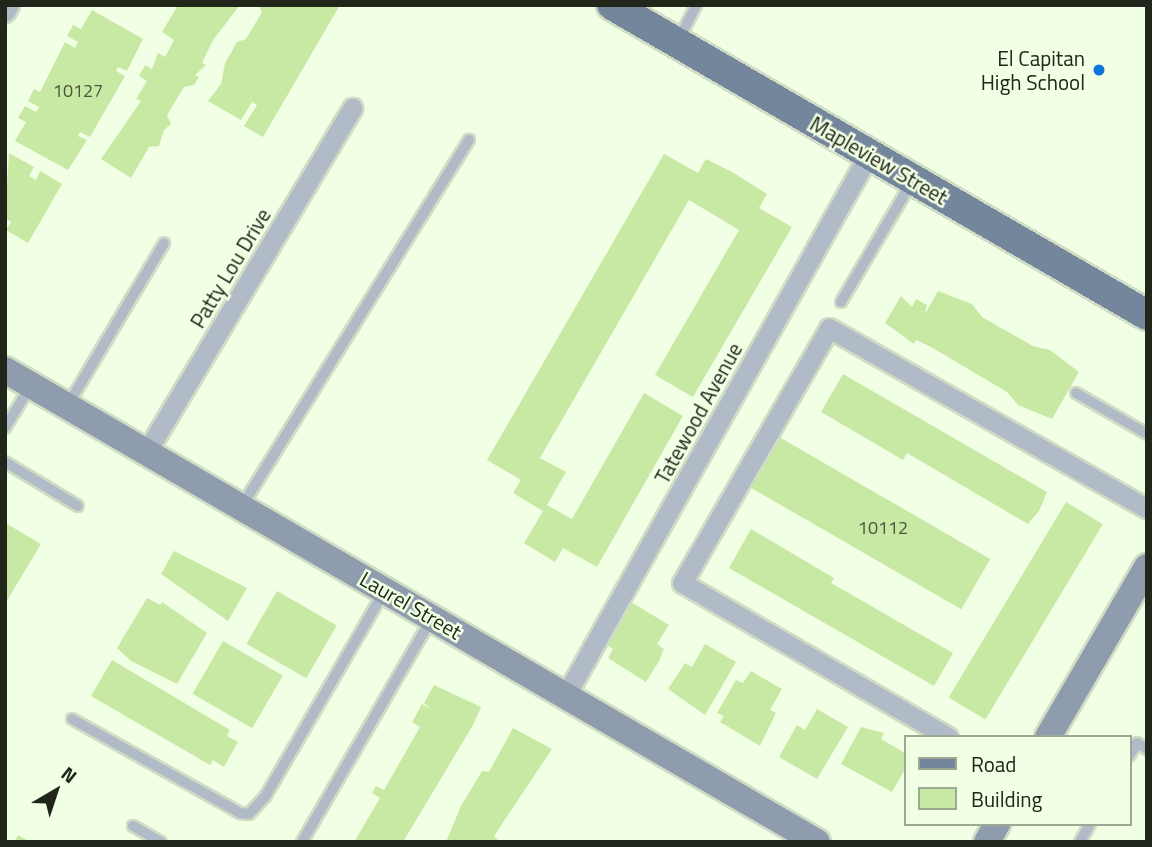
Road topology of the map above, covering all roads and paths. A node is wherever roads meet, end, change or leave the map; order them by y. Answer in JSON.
{"nodes":[{"id":1,"x":9,"y":5,"type":"edge"},
{"id":2,"x":612,"y":5,"type":"edge"},
{"id":3,"x":696,"y":5,"type":"edge"},
{"id":4,"x":5,"y":12,"type":"edge"},
{"id":5,"x":677,"y":43,"type":"junction"},
{"id":6,"x":352,"y":108,"type":"dead end"},
{"id":7,"x":469,"y":140,"type":"dead end"},
{"id":8,"x":869,"y":154,"type":"junction"},
{"id":9,"x":913,"y":179,"type":"junction"},
{"id":10,"x":164,"y":243,"type":"dead end"},
{"id":11,"x":841,"y":302,"type":"dead end"},
{"id":12,"x":1147,"y":315,"type":"edge"},
{"id":13,"x":5,"y":370,"type":"edge"},
{"id":14,"x":31,"y":384,"type":"junction"},
{"id":15,"x":1076,"y":393,"type":"dead end"},
{"id":16,"x":68,"y":406,"type":"junction"},
{"id":17,"x":5,"y":428,"type":"edge"},
{"id":18,"x":1147,"y":434,"type":"edge"},
{"id":19,"x":146,"y":451,"type":"junction"},
{"id":20,"x":5,"y":462,"type":"edge"},
{"id":21,"x":78,"y":506,"type":"dead end"},
{"id":22,"x":242,"y":506,"type":"junction"},
{"id":23,"x":1147,"y":509,"type":"edge"},
{"id":24,"x":1147,"y":567,"type":"edge"},
{"id":25,"x":385,"y":590,"type":"junction"},
{"id":26,"x":432,"y":617,"type":"junction"},
{"id":27,"x":566,"y":695,"type":"junction"},
{"id":28,"x":72,"y":719,"type":"dead end"},
{"id":29,"x":945,"y":735,"type":"edge"},
{"id":30,"x":1049,"y":735,"type":"edge"},
{"id":31,"x":1147,"y":748,"type":"edge"},
{"id":32,"x":1131,"y":753,"type":"edge"},
{"id":33,"x":133,"y":826,"type":"dead end"},
{"id":34,"x":997,"y":826,"type":"edge"},
{"id":35,"x":1089,"y":826,"type":"edge"},
{"id":36,"x":161,"y":842,"type":"edge"},
{"id":37,"x":302,"y":842,"type":"edge"},
{"id":38,"x":816,"y":842,"type":"edge"},
{"id":39,"x":987,"y":842,"type":"edge"},
{"id":40,"x":1080,"y":842,"type":"edge"}],
"edges":[{"from":1,"to":4,"type":"street"},
{"from":2,"to":5,"type":"main road","name":"Mapleview Street"},
{"from":3,"to":5,"type":"lane"},
{"from":5,"to":8,"type":"main road","name":"Mapleview Street"},
{"from":6,"to":19,"type":"street","name":"Patty Lou Drive"},
{"from":7,"to":22,"type":"lane"},
{"from":8,"to":9,"type":"main road","name":"Mapleview Street"},
{"from":8,"to":27,"type":"street","name":"Tatewood Avenue"},
{"from":9,"to":11,"type":"lane"},
{"from":9,"to":12,"type":"main road","name":"Mapleview Street"},
{"from":10,"to":16,"type":"lane"},
{"from":13,"to":14,"type":"street","name":"Laurel Street"},
{"from":14,"to":16,"type":"street","name":"Laurel Street"},
{"from":14,"to":17,"type":"lane"},
{"from":15,"to":18,"type":"lane"},
{"from":16,"to":19,"type":"street","name":"Laurel Street"},
{"from":19,"to":22,"type":"street","name":"Laurel Street"},
{"from":20,"to":21,"type":"lane"},
{"from":22,"to":25,"type":"street","name":"Laurel Street"},
{"from":23,"to":29,"type":"street"},
{"from":24,"to":30,"type":"street"},
{"from":25,"to":26,"type":"street","name":"Laurel Street"},
{"from":25,"to":28,"type":"lane"},
{"from":26,"to":27,"type":"street","name":"Laurel Street"},
{"from":26,"to":37,"type":"lane"},
{"from":27,"to":38,"type":"street","name":"Laurel Street"},
{"from":31,"to":32,"type":"lane"},
{"from":33,"to":36,"type":"lane"},
{"from":34,"to":39,"type":"street"},
{"from":35,"to":40,"type":"lane"}]}
